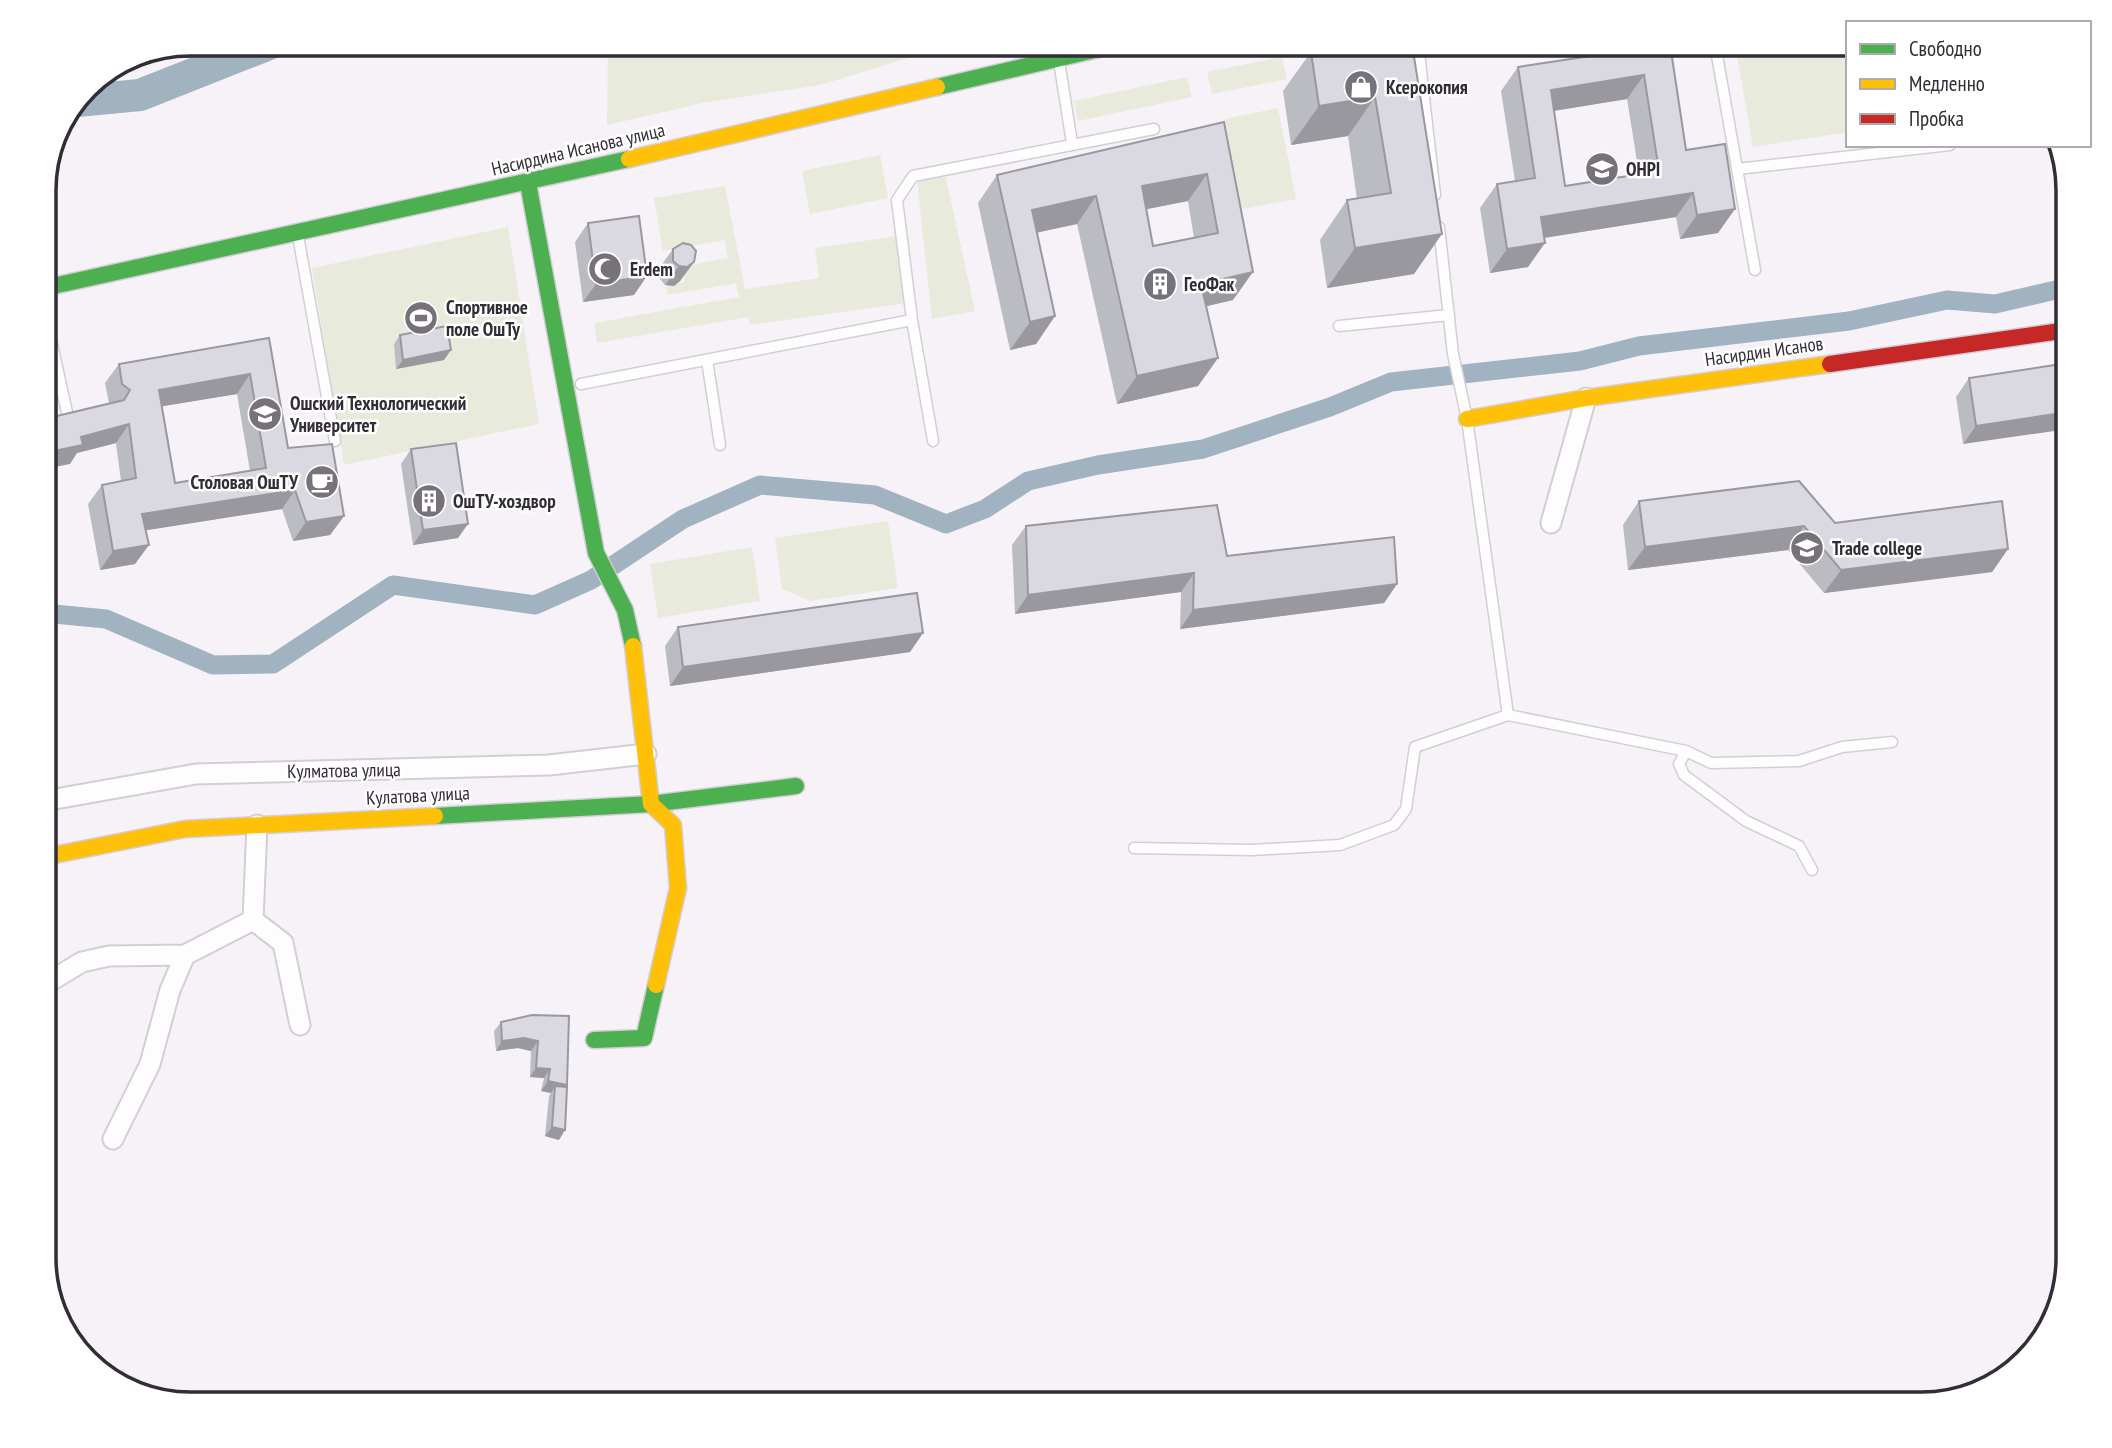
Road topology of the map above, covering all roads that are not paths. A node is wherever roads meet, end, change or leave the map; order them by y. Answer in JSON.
{"nodes":[{"id":1,"x":1067,"y":56,"type":"edge"},
{"id":2,"x":1419,"y":56,"type":"edge"},
{"id":3,"x":1717,"y":56,"type":"edge"},
{"id":4,"x":1058,"y":58,"type":"junction"},
{"id":5,"x":1154,"y":130,"type":"dead end"},
{"id":6,"x":1072,"y":144,"type":"junction"},
{"id":7,"x":1901,"y":148,"type":"edge"},
{"id":8,"x":1737,"y":169,"type":"junction"},
{"id":9,"x":528,"y":183,"type":"junction"},
{"id":10,"x":1437,"y":206,"type":"edge"},
{"id":11,"x":1438,"y":220,"type":"edge"},
{"id":12,"x":297,"y":232,"type":"junction"},
{"id":13,"x":1755,"y":270,"type":"dead end"},
{"id":14,"x":56,"y":285,"type":"edge"},
{"id":15,"x":1449,"y":315,"type":"junction"},
{"id":16,"x":912,"y":320,"type":"junction"},
{"id":17,"x":1339,"y":326,"type":"dead end"},
{"id":18,"x":2056,"y":332,"type":"edge"},
{"id":19,"x":707,"y":360,"type":"junction"},
{"id":20,"x":56,"y":362,"type":"edge"},
{"id":21,"x":581,"y":384,"type":"dead end"},
{"id":22,"x":1586,"y":398,"type":"junction"},
{"id":23,"x":82,"y":415,"type":"edge"},
{"id":24,"x":68,"y":417,"type":"junction"},
{"id":25,"x":1466,"y":419,"type":"junction"},
{"id":26,"x":56,"y":420,"type":"edge"},
{"id":27,"x":335,"y":441,"type":"dead end"},
{"id":28,"x":933,"y":441,"type":"dead end"},
{"id":29,"x":720,"y":445,"type":"dead end"},
{"id":30,"x":1551,"y":523,"type":"dead end"},
{"id":31,"x":1508,"y":715,"type":"junction"},
{"id":32,"x":1892,"y":742,"type":"dead end"},
{"id":33,"x":1686,"y":751,"type":"junction"},
{"id":34,"x":646,"y":754,"type":"junction"},
{"id":35,"x":796,"y":786,"type":"dead end"},
{"id":36,"x":56,"y":799,"type":"edge"},
{"id":37,"x":651,"y":804,"type":"junction"},
{"id":38,"x":257,"y":825,"type":"junction"},
{"id":39,"x":1134,"y":848,"type":"dead end"},
{"id":40,"x":56,"y":855,"type":"edge"},
{"id":41,"x":1812,"y":870,"type":"dead end"},
{"id":42,"x":253,"y":920,"type":"junction"},
{"id":43,"x":185,"y":955,"type":"junction"},
{"id":44,"x":56,"y":978,"type":"edge"},
{"id":45,"x":300,"y":1025,"type":"dead end"},
{"id":46,"x":594,"y":1040,"type":"dead end"},
{"id":47,"x":113,"y":1139,"type":"dead end"}],
"edges":[{"from":1,"to":4,"type":"street","name":"Насирдина Исанова улица"},
{"from":2,"to":10,"type":"lane"},
{"from":3,"to":8,"type":"lane"},
{"from":4,"to":6,"type":"lane"},
{"from":4,"to":9,"type":"street","name":"Насирдина Исанова улица"},
{"from":5,"to":6,"type":"lane"},
{"from":6,"to":16,"type":"lane"},
{"from":7,"to":8,"type":"lane"},
{"from":8,"to":13,"type":"lane"},
{"from":9,"to":12,"type":"street","name":"Насирдина Исанова улица"},
{"from":9,"to":34,"type":"street"},
{"from":11,"to":15,"type":"lane"},
{"from":12,"to":14,"type":"street","name":"Насирдина Исанова улица"},
{"from":12,"to":27,"type":"lane"},
{"from":15,"to":17,"type":"lane"},
{"from":15,"to":25,"type":"lane"},
{"from":16,"to":19,"type":"lane"},
{"from":16,"to":28,"type":"lane"},
{"from":18,"to":22,"type":"street","name":"Насирдин Исанов"},
{"from":19,"to":21,"type":"lane"},
{"from":19,"to":29,"type":"lane"},
{"from":20,"to":24,"type":"lane"},
{"from":22,"to":25,"type":"street","name":"Насирдин Исанов"},
{"from":22,"to":30,"type":"street"},
{"from":23,"to":24,"type":"lane"},
{"from":24,"to":26,"type":"lane"},
{"from":25,"to":31,"type":"lane"},
{"from":31,"to":33,"type":"lane"},
{"from":31,"to":39,"type":"lane"},
{"from":32,"to":33,"type":"lane"},
{"from":33,"to":41,"type":"lane"},
{"from":34,"to":36,"type":"street","name":"Кулматова улица"},
{"from":34,"to":37,"type":"street"},
{"from":35,"to":37,"type":"street","name":"Кулатова улица"},
{"from":37,"to":38,"type":"street","name":"Кулатова улица"},
{"from":37,"to":46,"type":"street"},
{"from":38,"to":40,"type":"street","name":"Кулатова улица"},
{"from":38,"to":42,"type":"street"},
{"from":42,"to":43,"type":"street"},
{"from":42,"to":45,"type":"street"},
{"from":43,"to":44,"type":"street"},
{"from":43,"to":47,"type":"street"}]}
